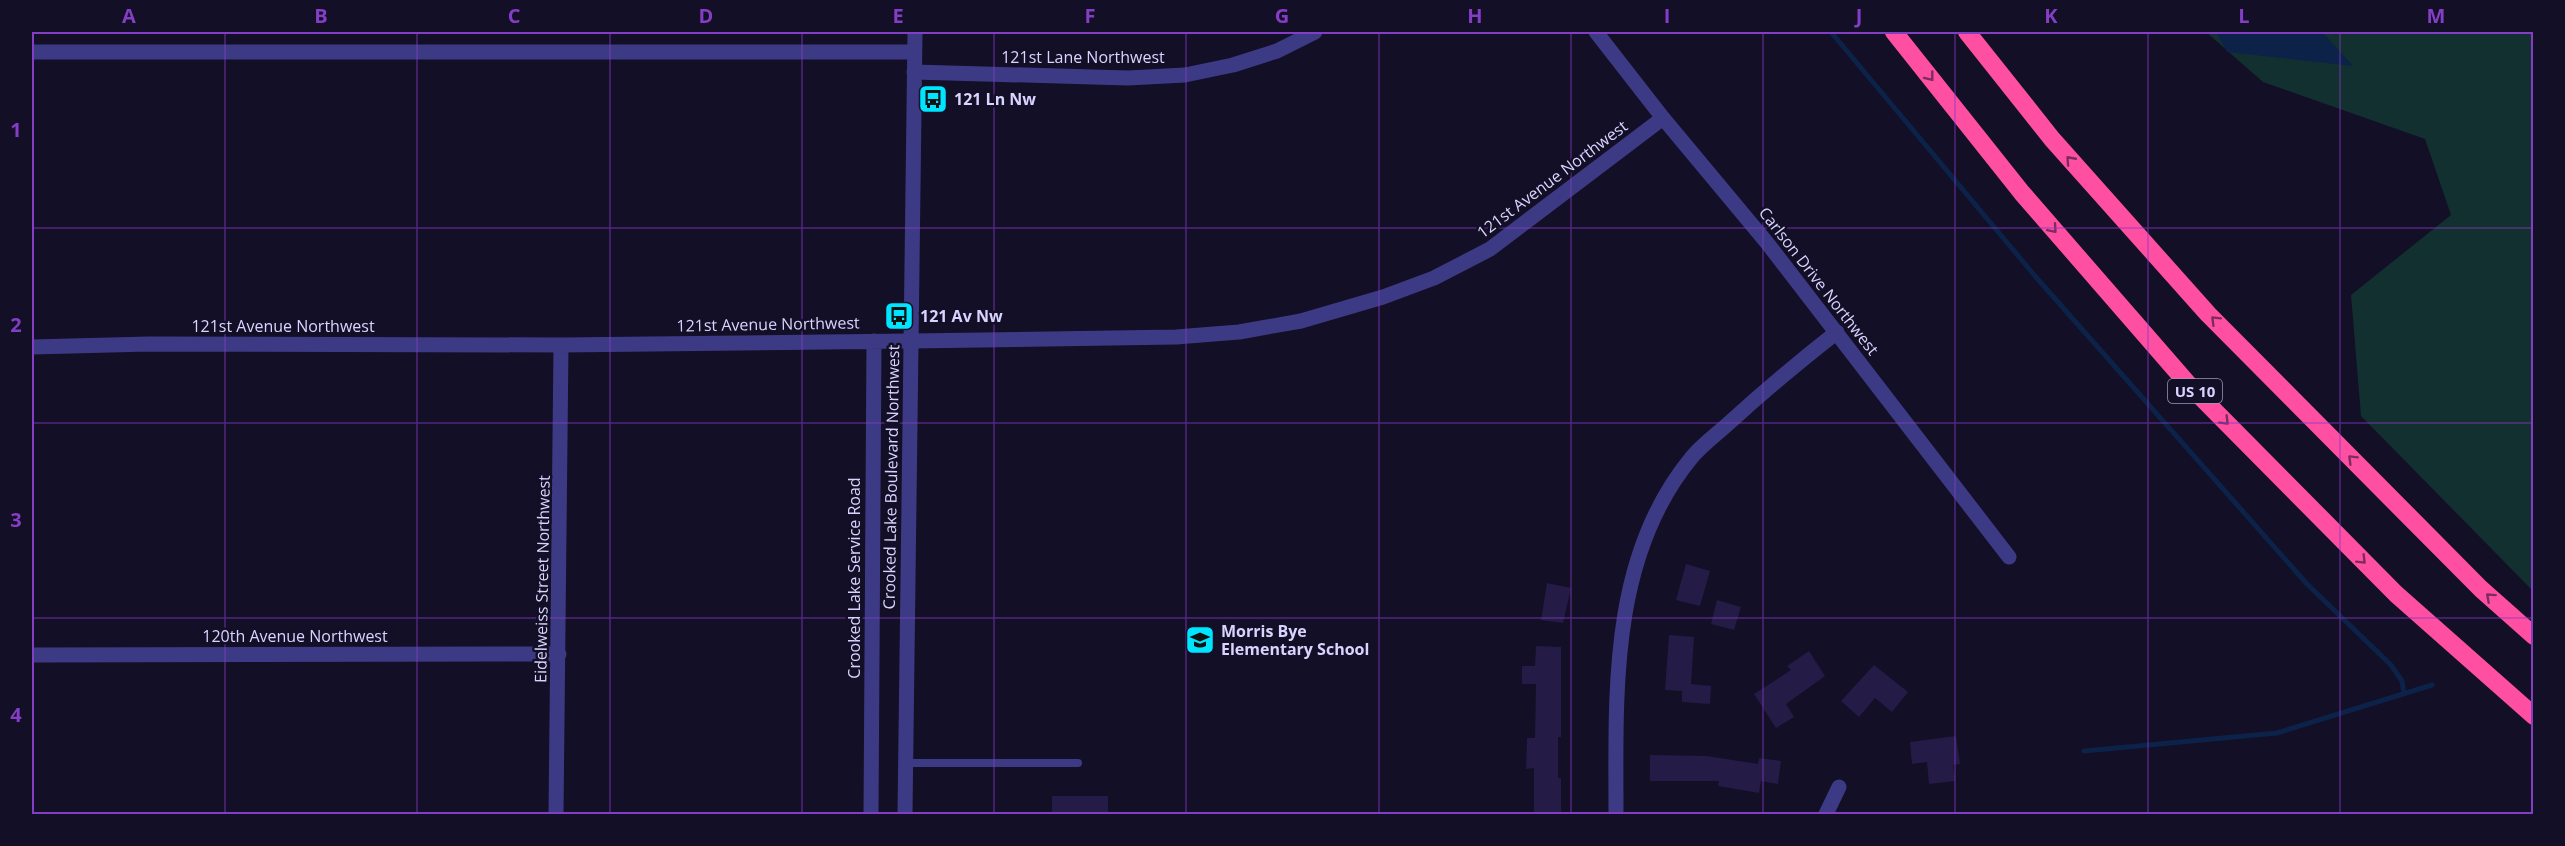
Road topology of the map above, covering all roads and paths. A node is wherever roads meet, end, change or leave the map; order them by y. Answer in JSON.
{"nodes":[{"id":1,"x":915,"y":32,"type":"edge"},
{"id":2,"x":1315,"y":32,"type":"edge"},
{"id":3,"x":1596,"y":32,"type":"edge"},
{"id":4,"x":1894,"y":32,"type":"edge"},
{"id":5,"x":1967,"y":32,"type":"edge"},
{"id":6,"x":32,"y":52,"type":"edge"},
{"id":7,"x":914,"y":52,"type":"junction"},
{"id":8,"x":914,"y":72,"type":"junction"},
{"id":9,"x":1663,"y":118,"type":"junction"},
{"id":10,"x":1837,"y":332,"type":"junction"},
{"id":11,"x":911,"y":340,"type":"junction"},
{"id":12,"x":874,"y":341,"type":"junction"},
{"id":13,"x":561,"y":345,"type":"junction"},
{"id":14,"x":32,"y":347,"type":"edge"},
{"id":15,"x":2009,"y":557,"type":"dead end"},
{"id":16,"x":2534,"y":636,"type":"edge"},
{"id":17,"x":560,"y":654,"type":"junction"},
{"id":18,"x":32,"y":655,"type":"edge"},
{"id":19,"x":2534,"y":716,"type":"edge"},
{"id":20,"x":905,"y":763,"type":"junction"},
{"id":21,"x":1078,"y":764,"type":"dead end"},
{"id":22,"x":1839,"y":787,"type":"dead end"},
{"id":23,"x":556,"y":814,"type":"edge"},
{"id":24,"x":871,"y":814,"type":"edge"},
{"id":25,"x":905,"y":814,"type":"edge"},
{"id":26,"x":1616,"y":814,"type":"edge"},
{"id":27,"x":1826,"y":814,"type":"edge"}],
"edges":[{"from":1,"to":7,"type":"street","name":"Crooked Lake Boulevard Northwest"},
{"from":2,"to":8,"type":"street","name":"121st Lane Northwest"},
{"from":3,"to":9,"type":"street","name":"Carlson Drive Northwest"},
{"from":4,"to":19,"type":"highway","number":"US 10","one_way":true},
{"from":16,"to":5,"type":"highway","one_way":true},
{"from":6,"to":7,"type":"street"},
{"from":7,"to":8,"type":"street","name":"Crooked Lake Boulevard Northwest"},
{"from":8,"to":11,"type":"street","name":"Crooked Lake Boulevard Northwest"},
{"from":9,"to":10,"type":"street","name":"Carlson Drive Northwest"},
{"from":9,"to":11,"type":"street","name":"121st Avenue Northwest"},
{"from":10,"to":15,"type":"street","name":"Carlson Drive Northwest"},
{"from":10,"to":26,"type":"street"},
{"from":11,"to":12,"type":"street","name":"121st Avenue Northwest"},
{"from":11,"to":20,"type":"street","name":"Crooked Lake Boulevard Northwest"},
{"from":12,"to":13,"type":"street","name":"121st Avenue Northwest"},
{"from":12,"to":24,"type":"street","name":"Crooked Lake Service Road"},
{"from":13,"to":14,"type":"street","name":"121st Avenue Northwest"},
{"from":13,"to":17,"type":"street","name":"Eidelweiss Street Northwest"},
{"from":17,"to":18,"type":"street","name":"120th Avenue Northwest"},
{"from":17,"to":23,"type":"street","name":"Eidelweiss Street Northwest"},
{"from":20,"to":21,"type":"lane"},
{"from":20,"to":25,"type":"street","name":"Crooked Lake Boulevard Northwest"},
{"from":22,"to":27,"type":"street"}]}
